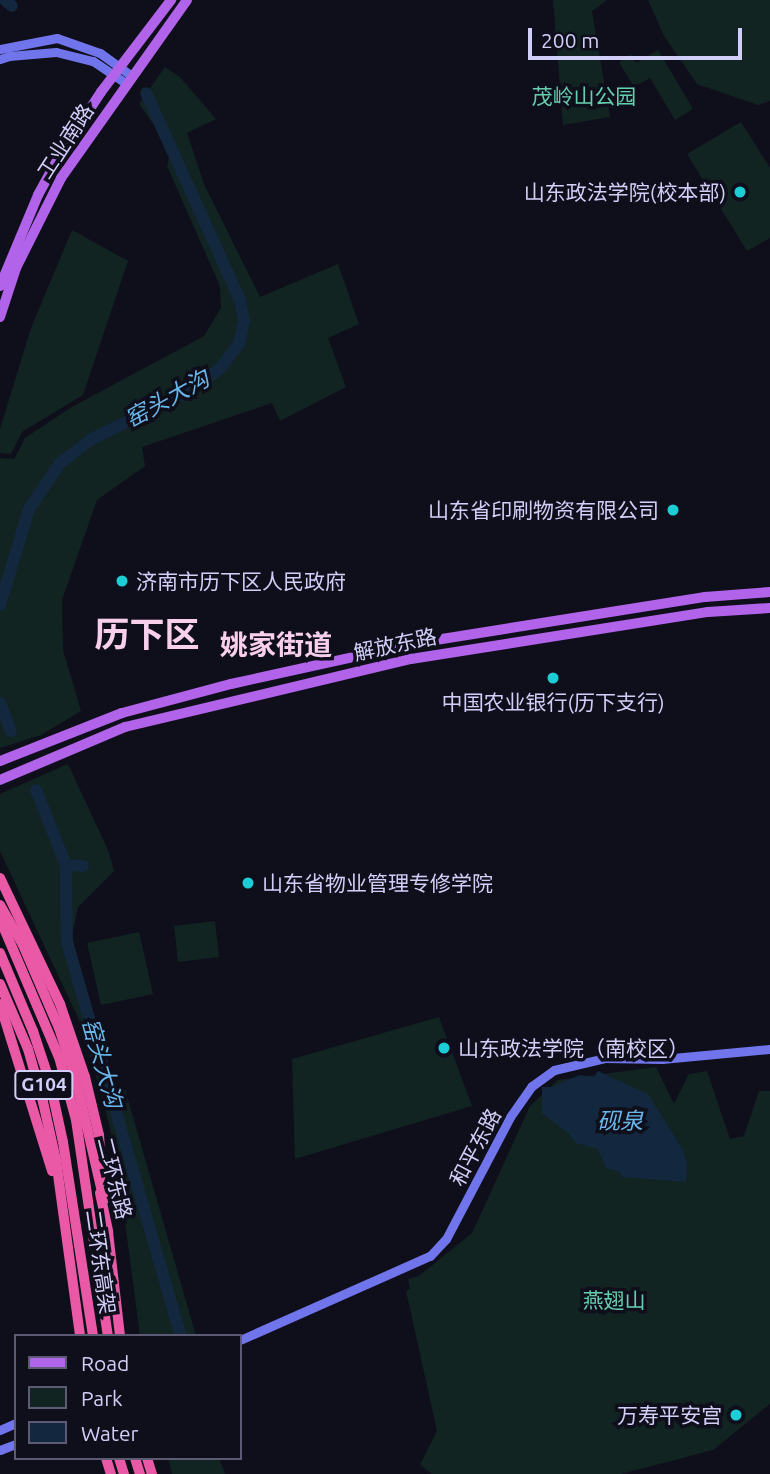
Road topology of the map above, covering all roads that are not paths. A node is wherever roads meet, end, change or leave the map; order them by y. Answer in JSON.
{"nodes":[{"id":1,"x":171,"y":0,"type":"edge"},
{"id":2,"x":187,"y":0,"type":"edge"},
{"id":3,"x":0,"y":49,"type":"edge"},
{"id":4,"x":0,"y":60,"type":"edge"},
{"id":5,"x":121,"y":67,"type":"junction"},
{"id":6,"x":114,"y":76,"type":"junction"},
{"id":7,"x":129,"y":80,"type":"junction"},
{"id":8,"x":0,"y":286,"type":"edge"},
{"id":9,"x":0,"y":317,"type":"edge"},
{"id":10,"x":770,"y":592,"type":"edge"},
{"id":11,"x":770,"y":608,"type":"edge"},
{"id":12,"x":1,"y":761,"type":"edge"},
{"id":13,"x":5,"y":777,"type":"edge"},
{"id":14,"x":0,"y":878,"type":"edge"},
{"id":15,"x":0,"y":905,"type":"edge"},
{"id":16,"x":0,"y":919,"type":"edge"},
{"id":17,"x":22,"y":925,"type":"junction"},
{"id":18,"x":0,"y":953,"type":"edge"},
{"id":19,"x":0,"y":972,"type":"edge"},
{"id":20,"x":0,"y":984,"type":"edge"},
{"id":21,"x":0,"y":1004,"type":"edge"},
{"id":22,"x":770,"y":1049,"type":"edge"},
{"id":23,"x":104,"y":1200,"type":"junction"},
{"id":24,"x":62,"y":1204,"type":"junction"},
{"id":25,"x":80,"y":1334,"type":"edge"},
{"id":26,"x":93,"y":1334,"type":"edge"},
{"id":27,"x":108,"y":1334,"type":"edge"},
{"id":28,"x":120,"y":1334,"type":"edge"},
{"id":29,"x":242,"y":1339,"type":"edge"}],
"edges":[{"from":1,"to":5,"type":"main road","name":"工业南路"},
{"from":2,"to":7,"type":"main road","name":"工业南路"},
{"from":3,"to":5,"type":"main road"},
{"from":4,"to":6,"type":"main road"},
{"from":5,"to":6,"type":"main road","name":"工业南路"},
{"from":5,"to":7,"type":"main road"},
{"from":6,"to":7,"type":"main road"},
{"from":6,"to":8,"type":"main road","name":"工业南路"},
{"from":7,"to":9,"type":"main road","name":"工业南路"},
{"from":10,"to":12,"type":"main road","name":"解放东路"},
{"from":11,"to":13,"type":"main road","name":"解放东路"},
{"from":14,"to":17,"type":"highway","name":"二环东路","number":"G104"},
{"from":15,"to":23,"type":"highway","bridge":true},
{"from":16,"to":27,"type":"highway","name":"二环东高架"},
{"from":17,"to":23,"type":"highway"},
{"from":17,"to":23,"type":"highway","name":"二环东路","number":"G104"},
{"from":18,"to":26,"type":"highway","name":"二环东高架"},
{"from":19,"to":24,"type":"highway","number":"G104"},
{"from":20,"to":24,"type":"highway"},
{"from":21,"to":24,"type":"highway"},
{"from":22,"to":29,"type":"main road","name":"和平东路"},
{"from":23,"to":28,"type":"highway","name":"二环东路","number":"G104"},
{"from":24,"to":25,"type":"highway","number":"G104"}]}
